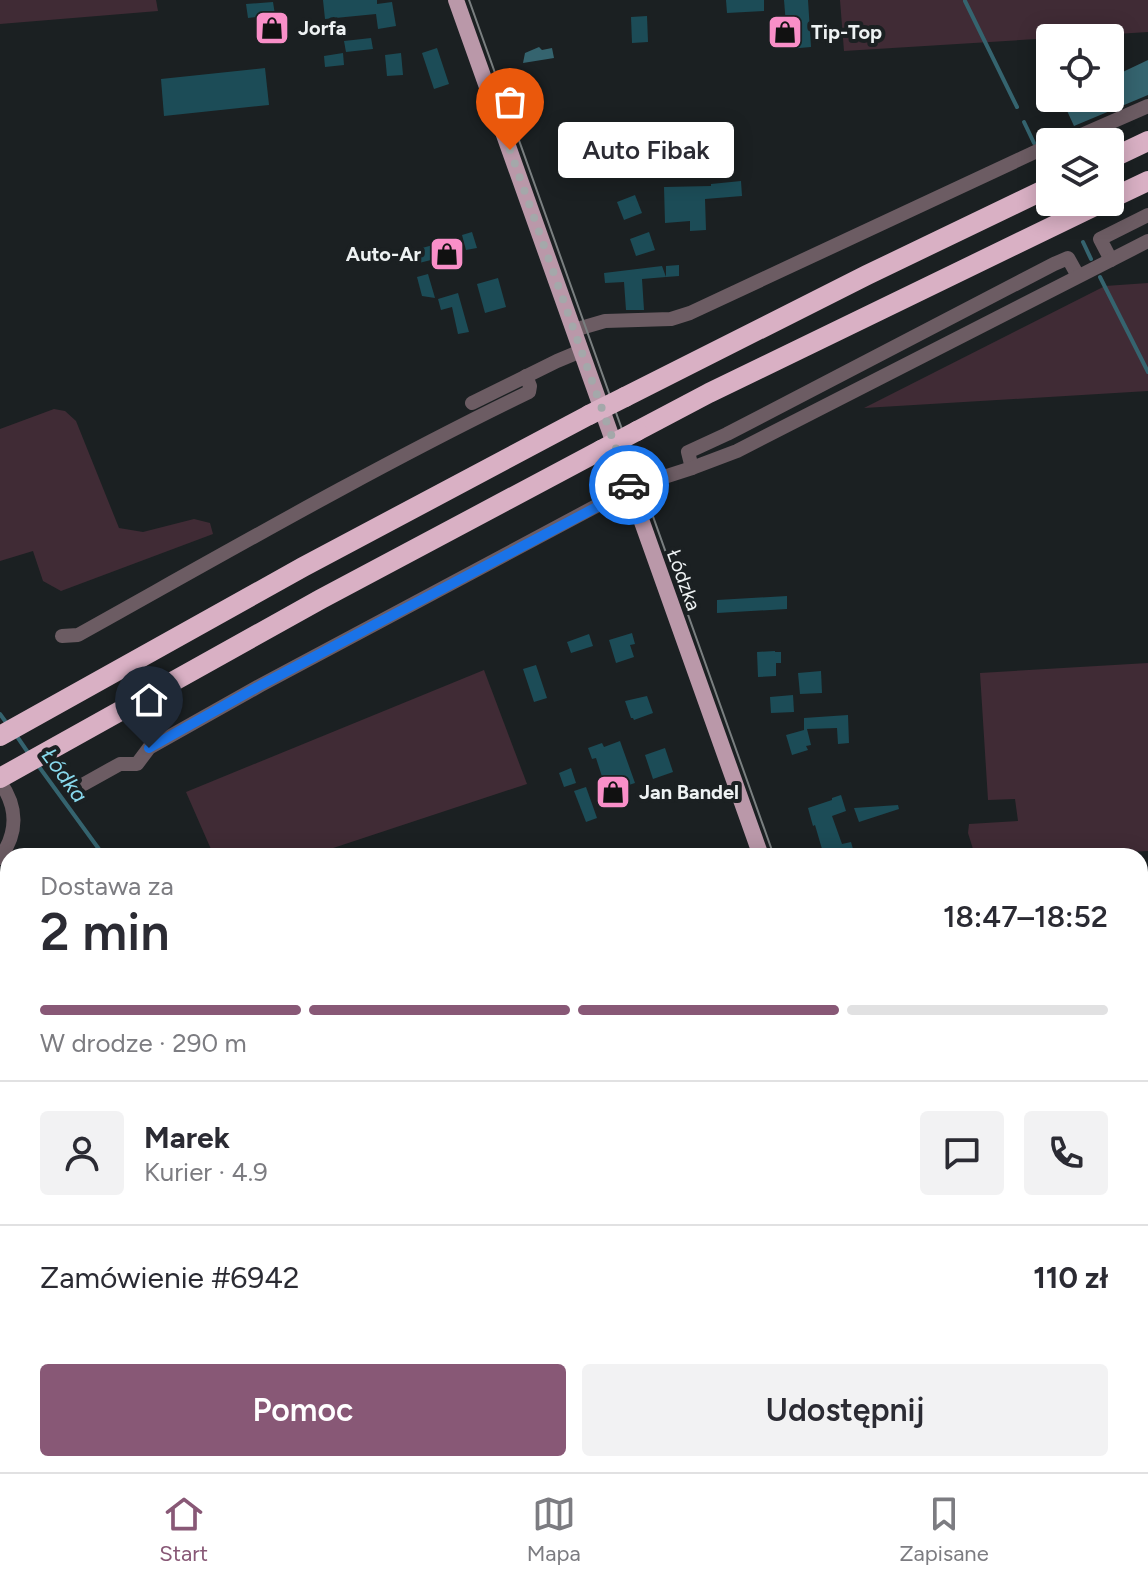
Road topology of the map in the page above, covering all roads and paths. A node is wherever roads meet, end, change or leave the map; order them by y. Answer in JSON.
{"nodes":[{"id":1,"x":456,"y":0,"type":"edge"},
{"id":2,"x":1148,"y":106,"type":"edge"},
{"id":3,"x":1098,"y":128,"type":"edge"},
{"id":4,"x":1148,"y":141,"type":"edge"},
{"id":5,"x":1036,"y":149,"type":"edge"},
{"id":6,"x":1124,"y":152,"type":"edge"},
{"id":7,"x":1148,"y":181,"type":"edge"},
{"id":8,"x":1124,"y":192,"type":"edge"},
{"id":9,"x":1036,"y":194,"type":"edge"},
{"id":10,"x":1148,"y":215,"type":"edge"},
{"id":11,"x":1074,"y":216,"type":"edge"},
{"id":12,"x":1148,"y":241,"type":"edge"},
{"id":13,"x":1111,"y":260,"type":"junction"},
{"id":14,"x":1078,"y":276,"type":"junction"},
{"id":15,"x":574,"y":330,"type":"junction"},
{"id":16,"x":581,"y":351,"type":"junction"},
{"id":17,"x":526,"y":376,"type":"junction"},
{"id":18,"x":472,"y":403,"type":"dead end"},
{"id":19,"x":692,"y":468,"type":"junction"},
{"id":20,"x":630,"y":488,"type":"junction"},
{"id":21,"x":62,"y":636,"type":"dead end"},
{"id":22,"x":0,"y":736,"type":"edge"},
{"id":23,"x":154,"y":763,"type":"dead end"},
{"id":24,"x":137,"y":764,"type":"junction"},
{"id":25,"x":0,"y":780,"type":"edge"},
{"id":26,"x":84,"y":784,"type":"dead end"},
{"id":27,"x":6,"y":848,"type":"edge"},
{"id":28,"x":758,"y":848,"type":"edge"}],
"edges":[{"from":1,"to":15,"type":"main road","name":"Łódzka"},
{"from":2,"to":3,"type":"street"},
{"from":4,"to":6,"type":"highway"},
{"from":5,"to":15,"type":"street"},
{"from":7,"to":8,"type":"highway"},
{"from":9,"to":22,"type":"highway","bridge":true},
{"from":10,"to":13,"type":"street"},
{"from":11,"to":25,"type":"highway","bridge":true},
{"from":12,"to":13,"type":"street"},
{"from":13,"to":14,"type":"street"},
{"from":14,"to":19,"type":"street"},
{"from":14,"to":19,"type":"street"},
{"from":15,"to":16,"type":"main road","name":"Łódzka"},
{"from":16,"to":17,"type":"street"},
{"from":16,"to":20,"type":"main road","name":"Łódzka"},
{"from":17,"to":18,"type":"street"},
{"from":17,"to":21,"type":"street"},
{"from":19,"to":20,"type":"street"},
{"from":20,"to":24,"type":"street"},
{"from":20,"to":28,"type":"main road","name":"Łódzka"},
{"from":23,"to":24,"type":"street"},
{"from":24,"to":26,"type":"street"},
{"from":25,"to":27,"type":"street"}]}
